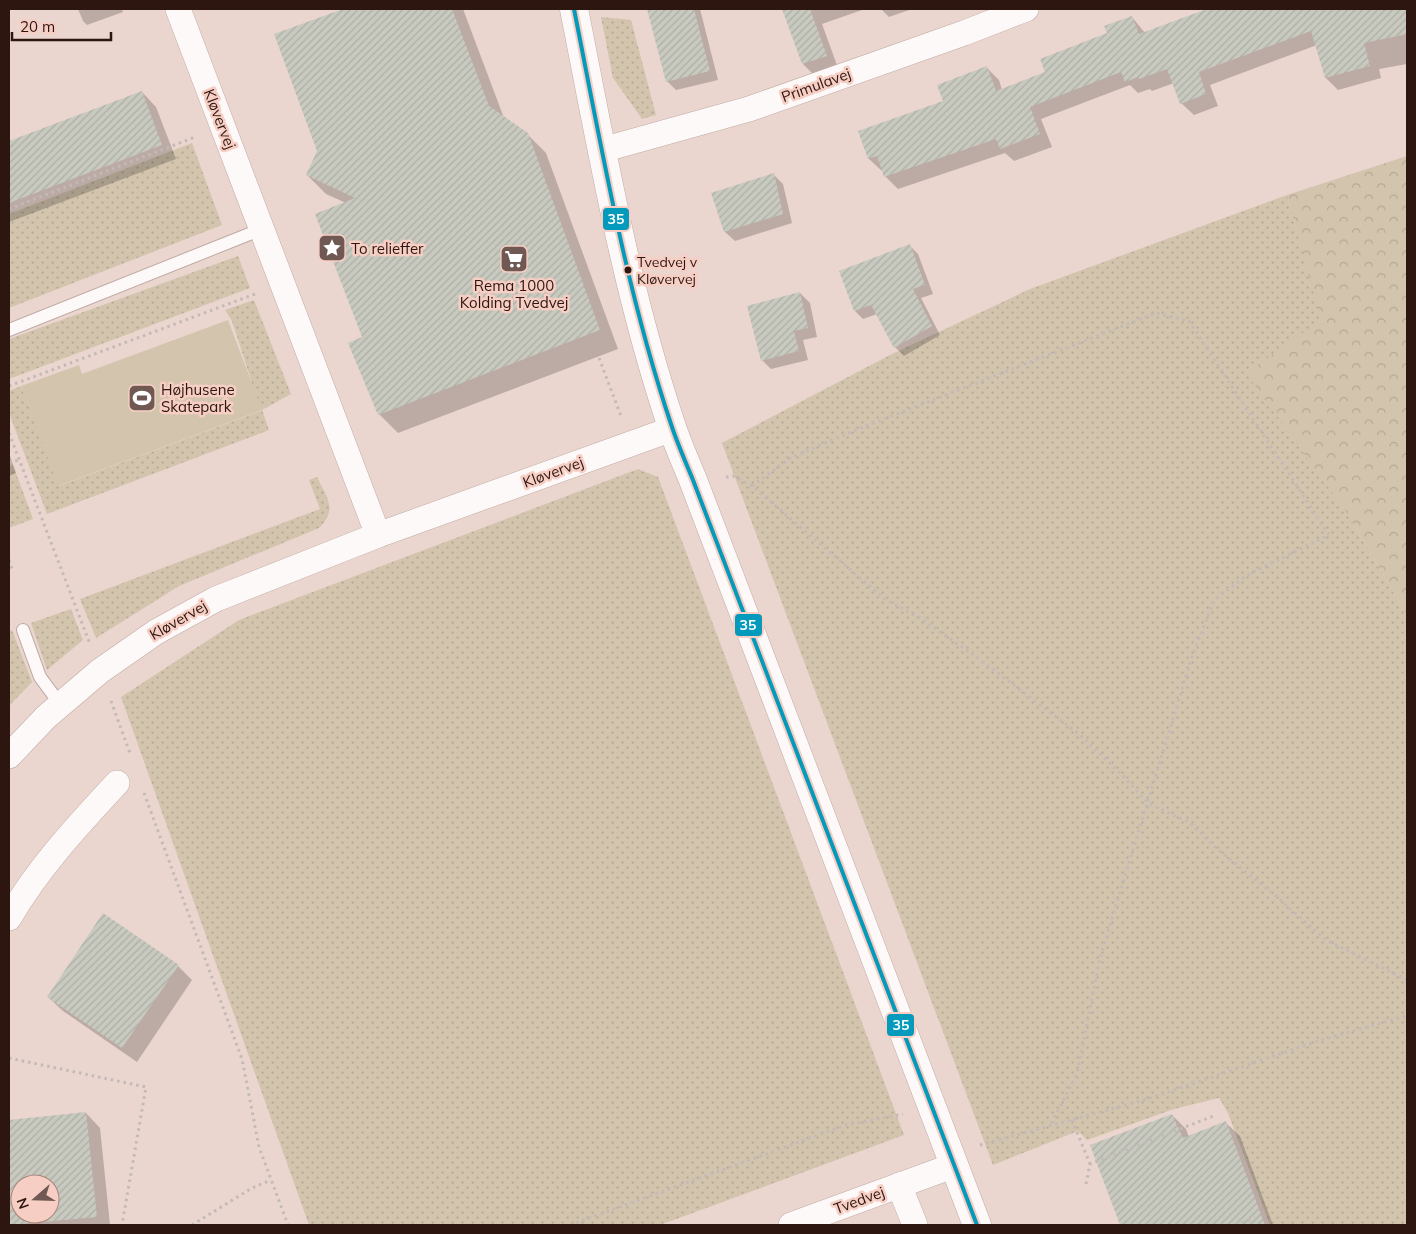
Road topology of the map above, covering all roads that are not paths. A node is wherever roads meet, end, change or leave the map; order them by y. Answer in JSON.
{"nodes":[{"id":1,"x":178,"y":9,"type":"edge"},
{"id":2,"x":574,"y":9,"type":"edge"},
{"id":3,"x":1026,"y":9,"type":"edge"},
{"id":4,"x":602,"y":150,"type":"junction"},
{"id":5,"x":262,"y":229,"type":"junction"},
{"id":6,"x":9,"y":330,"type":"edge"},
{"id":7,"x":672,"y":429,"type":"junction"},
{"id":8,"x":378,"y":535,"type":"junction"},
{"id":9,"x":23,"y":630,"type":"dead end"},
{"id":10,"x":60,"y":704,"type":"junction"},
{"id":11,"x":9,"y":756,"type":"edge"},
{"id":12,"x":117,"y":783,"type":"dead end"},
{"id":13,"x":9,"y":918,"type":"edge"},
{"id":14,"x":952,"y":1159,"type":"junction"},
{"id":15,"x":899,"y":1185,"type":"junction"},
{"id":16,"x":791,"y":1225,"type":"edge"},
{"id":17,"x":915,"y":1225,"type":"edge"},
{"id":18,"x":977,"y":1225,"type":"edge"}],
"edges":[{"from":1,"to":5,"type":"street","name":"Kløvervej"},
{"from":2,"to":4,"type":"street"},
{"from":3,"to":4,"type":"street","name":"Primulavej"},
{"from":4,"to":7,"type":"street"},
{"from":5,"to":6,"type":"lane"},
{"from":5,"to":8,"type":"street","name":"Kløvervej"},
{"from":7,"to":8,"type":"street","name":"Kløvervej"},
{"from":7,"to":14,"type":"street"},
{"from":8,"to":10,"type":"street","name":"Kløvervej"},
{"from":9,"to":10,"type":"lane"},
{"from":10,"to":11,"type":"street","name":"Kløvervej"},
{"from":12,"to":13,"type":"street"},
{"from":14,"to":15,"type":"street","name":"Tvedvej"},
{"from":14,"to":18,"type":"street"},
{"from":15,"to":16,"type":"street","name":"Tvedvej"},
{"from":15,"to":17,"type":"street","name":"Tvedvej"}]}
